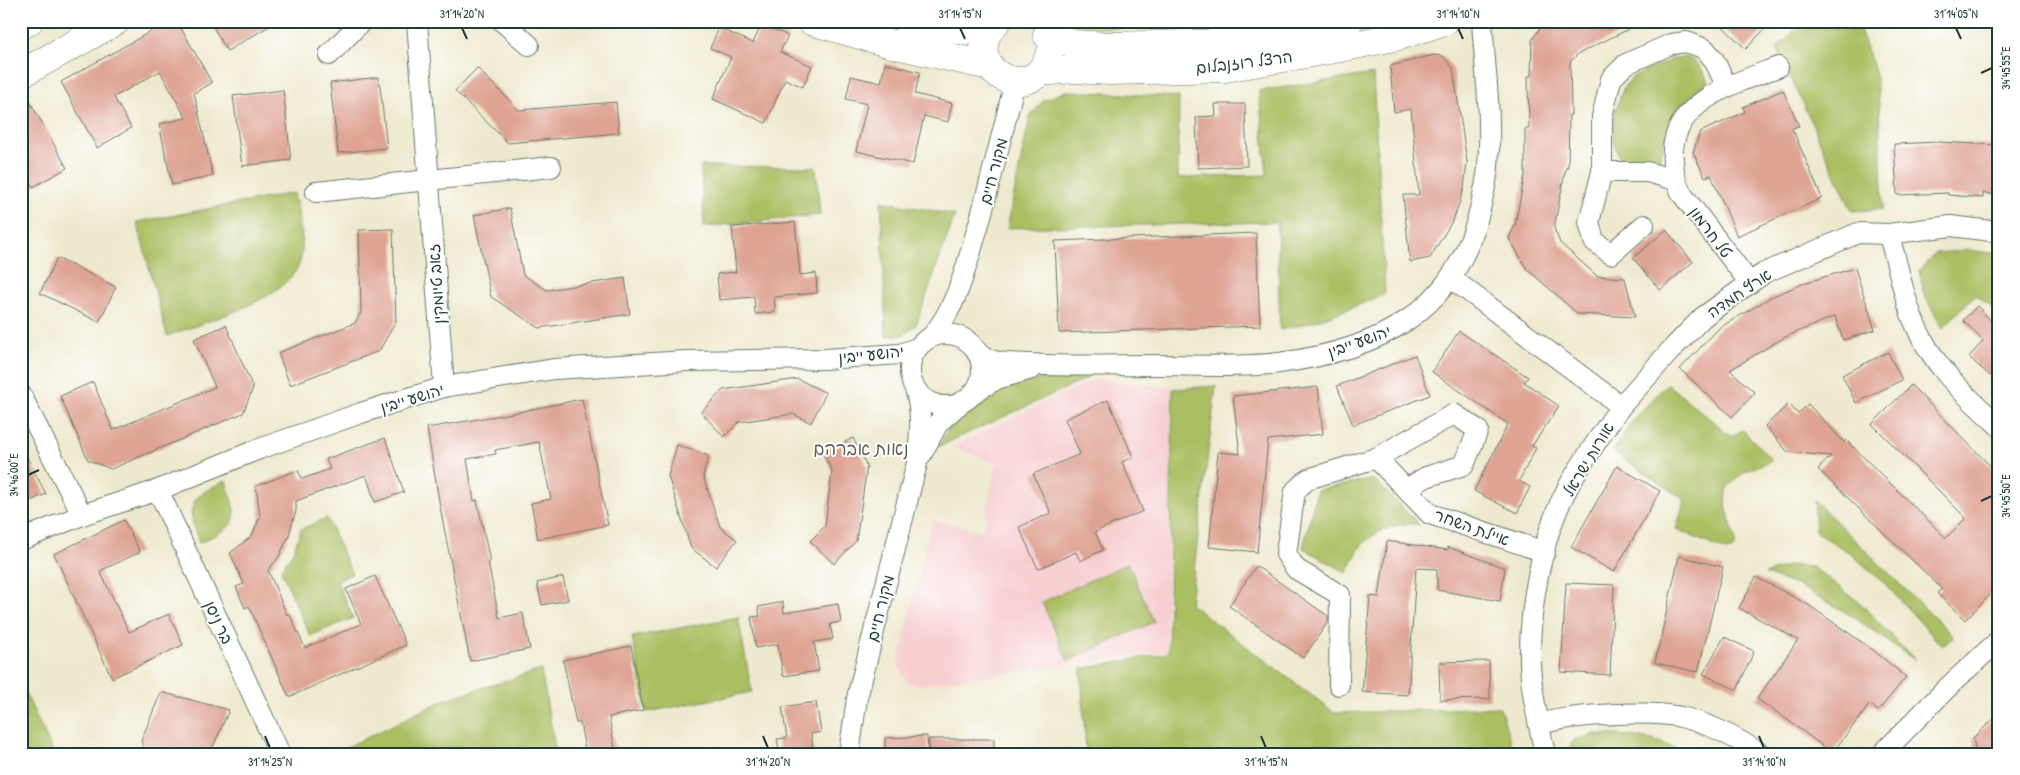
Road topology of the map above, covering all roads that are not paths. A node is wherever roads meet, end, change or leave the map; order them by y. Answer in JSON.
{"nodes":[{"id":1,"x":29,"y":21,"type":"edge"},
{"id":2,"x":116,"y":21,"type":"edge"},
{"id":3,"x":362,"y":21,"type":"edge"},
{"id":4,"x":417,"y":21,"type":"edge"},
{"id":5,"x":502,"y":21,"type":"edge"},
{"id":6,"x":811,"y":21,"type":"edge"},
{"id":7,"x":906,"y":21,"type":"edge"},
{"id":8,"x":1349,"y":21,"type":"edge"},
{"id":9,"x":1444,"y":21,"type":"edge"},
{"id":10,"x":1482,"y":21,"type":"edge"},
{"id":11,"x":993,"y":25,"type":"edge"},
{"id":12,"x":21,"y":26,"type":"edge"},
{"id":13,"x":1042,"y":28,"type":"edge"},
{"id":14,"x":529,"y":46,"type":"dead end"},
{"id":15,"x":329,"y":55,"type":"dead end"},
{"id":16,"x":988,"y":66,"type":"junction"},
{"id":17,"x":1778,"y":67,"type":"dead end"},
{"id":18,"x":1040,"y":72,"type":"junction"},
{"id":19,"x":21,"y":74,"type":"edge"},
{"id":20,"x":1015,"y":82,"type":"junction"},
{"id":21,"x":1727,"y":87,"type":"junction"},
{"id":22,"x":551,"y":167,"type":"dead end"},
{"id":23,"x":1602,"y":172,"type":"junction"},
{"id":24,"x":429,"y":180,"type":"junction"},
{"id":25,"x":1675,"y":180,"type":"junction"},
{"id":26,"x":316,"y":192,"type":"dead end"},
{"id":27,"x":1644,"y":225,"type":"dead end"},
{"id":28,"x":1999,"y":232,"type":"edge"},
{"id":29,"x":1888,"y":234,"type":"junction"},
{"id":30,"x":968,"y":259,"type":"junction"},
{"id":31,"x":1451,"y":278,"type":"junction"},
{"id":32,"x":1749,"y":282,"type":"junction"},
{"id":33,"x":925,"y":342,"type":"junction"},
{"id":34,"x":974,"y":348,"type":"junction"},
{"id":35,"x":825,"y":359,"type":"junction"},
{"id":36,"x":1044,"y":365,"type":"junction"},
{"id":37,"x":913,"y":382,"type":"junction"},
{"id":38,"x":444,"y":387,"type":"junction"},
{"id":39,"x":21,"y":394,"type":"edge"},
{"id":40,"x":969,"y":396,"type":"junction"},
{"id":41,"x":1621,"y":406,"type":"junction"},
{"id":42,"x":1999,"y":426,"type":"edge"},
{"id":43,"x":1376,"y":458,"type":"junction"},
{"id":44,"x":917,"y":463,"type":"junction"},
{"id":45,"x":1407,"y":489,"type":"junction"},
{"id":46,"x":158,"y":490,"type":"junction"},
{"id":47,"x":82,"y":515,"type":"junction"},
{"id":48,"x":21,"y":540,"type":"edge"},
{"id":49,"x":1545,"y":552,"type":"junction"},
{"id":50,"x":1999,"y":640,"type":"edge"},
{"id":51,"x":1339,"y":685,"type":"dead end"},
{"id":52,"x":1539,"y":724,"type":"junction"},
{"id":53,"x":280,"y":754,"type":"edge"},
{"id":54,"x":849,"y":754,"type":"edge"},
{"id":55,"x":1545,"y":754,"type":"edge"},
{"id":56,"x":1761,"y":754,"type":"edge"},
{"id":57,"x":1882,"y":754,"type":"edge"}],
"edges":[{"from":1,"to":12,"type":"street"},
{"from":2,"to":19,"type":"street"},
{"from":3,"to":15,"type":"street"},
{"from":4,"to":24,"type":"street","name":"זאב טיומקין"},
{"from":5,"to":14,"type":"street"},
{"from":6,"to":16,"type":"street"},
{"from":7,"to":11,"type":"street"},
{"from":8,"to":13,"type":"street","name":"הרצל רוזנבלום"},
{"from":9,"to":18,"type":"street","name":"הרצל רוזנבלום"},
{"from":10,"to":31,"type":"street","name":"יהושע ייבין"},
{"from":11,"to":16,"type":"street"},
{"from":13,"to":18,"type":"street"},
{"from":16,"to":20,"type":"street"},
{"from":17,"to":21,"type":"street","name":"טל חרמון"},
{"from":18,"to":20,"type":"street","name":"הרצל רוזנבלום"},
{"from":20,"to":30,"type":"street","name":"מקור חיים"},
{"from":21,"to":23,"type":"street"},
{"from":21,"to":25,"type":"street","name":"טל חרמון"},
{"from":22,"to":24,"type":"street"},
{"from":23,"to":25,"type":"street"},
{"from":23,"to":27,"type":"street"},
{"from":24,"to":26,"type":"street"},
{"from":24,"to":38,"type":"street","name":"זאב טיומקין"},
{"from":25,"to":32,"type":"street","name":"טל חרמון"},
{"from":28,"to":29,"type":"street","name":"ארץ חמדה"},
{"from":29,"to":32,"type":"street","name":"ארץ חמדה"},
{"from":29,"to":42,"type":"street"},
{"from":30,"to":33,"type":"street","name":"מקור חיים"},
{"from":30,"to":34,"type":"street","name":"מקור חיים"},
{"from":31,"to":36,"type":"street","name":"יהושע ייבין"},
{"from":31,"to":41,"type":"street","name":"אורות ישראל"},
{"from":32,"to":41,"type":"street","name":"ארץ חמדה"},
{"from":33,"to":34,"type":"street"},
{"from":33,"to":35,"type":"street","name":"יהושע ייבין"},
{"from":33,"to":37,"type":"street"},
{"from":34,"to":36,"type":"street","name":"יהושע ייבין"},
{"from":34,"to":40,"type":"street"},
{"from":35,"to":37,"type":"street","name":"יהושע ייבין"},
{"from":35,"to":38,"type":"street","name":"יהושע ייבין"},
{"from":36,"to":40,"type":"street","name":"יהושע ייבין"},
{"from":37,"to":40,"type":"street"},
{"from":37,"to":44,"type":"street","name":"מקור חיים"},
{"from":38,"to":46,"type":"street","name":"יהושע ייבין"},
{"from":39,"to":47,"type":"street"},
{"from":40,"to":44,"type":"street","name":"מקור חיים"},
{"from":41,"to":49,"type":"street","name":"אורות ישראל"},
{"from":43,"to":45,"type":"street","name":"איילת השחר"},
{"from":43,"to":45,"type":"street"},
{"from":43,"to":51,"type":"street"},
{"from":44,"to":54,"type":"street","name":"מקור חיים"},
{"from":45,"to":49,"type":"street","name":"איילת השחר"},
{"from":46,"to":47,"type":"street","name":"יהושע ייבין"},
{"from":46,"to":53,"type":"street","name":"בר ניסן"},
{"from":47,"to":48,"type":"street","name":"יהושע ייבין"},
{"from":49,"to":52,"type":"street","name":"אורות ישראל"},
{"from":50,"to":57,"type":"street"},
{"from":52,"to":55,"type":"street","name":"אורות ישראל"},
{"from":52,"to":56,"type":"street"}]}
